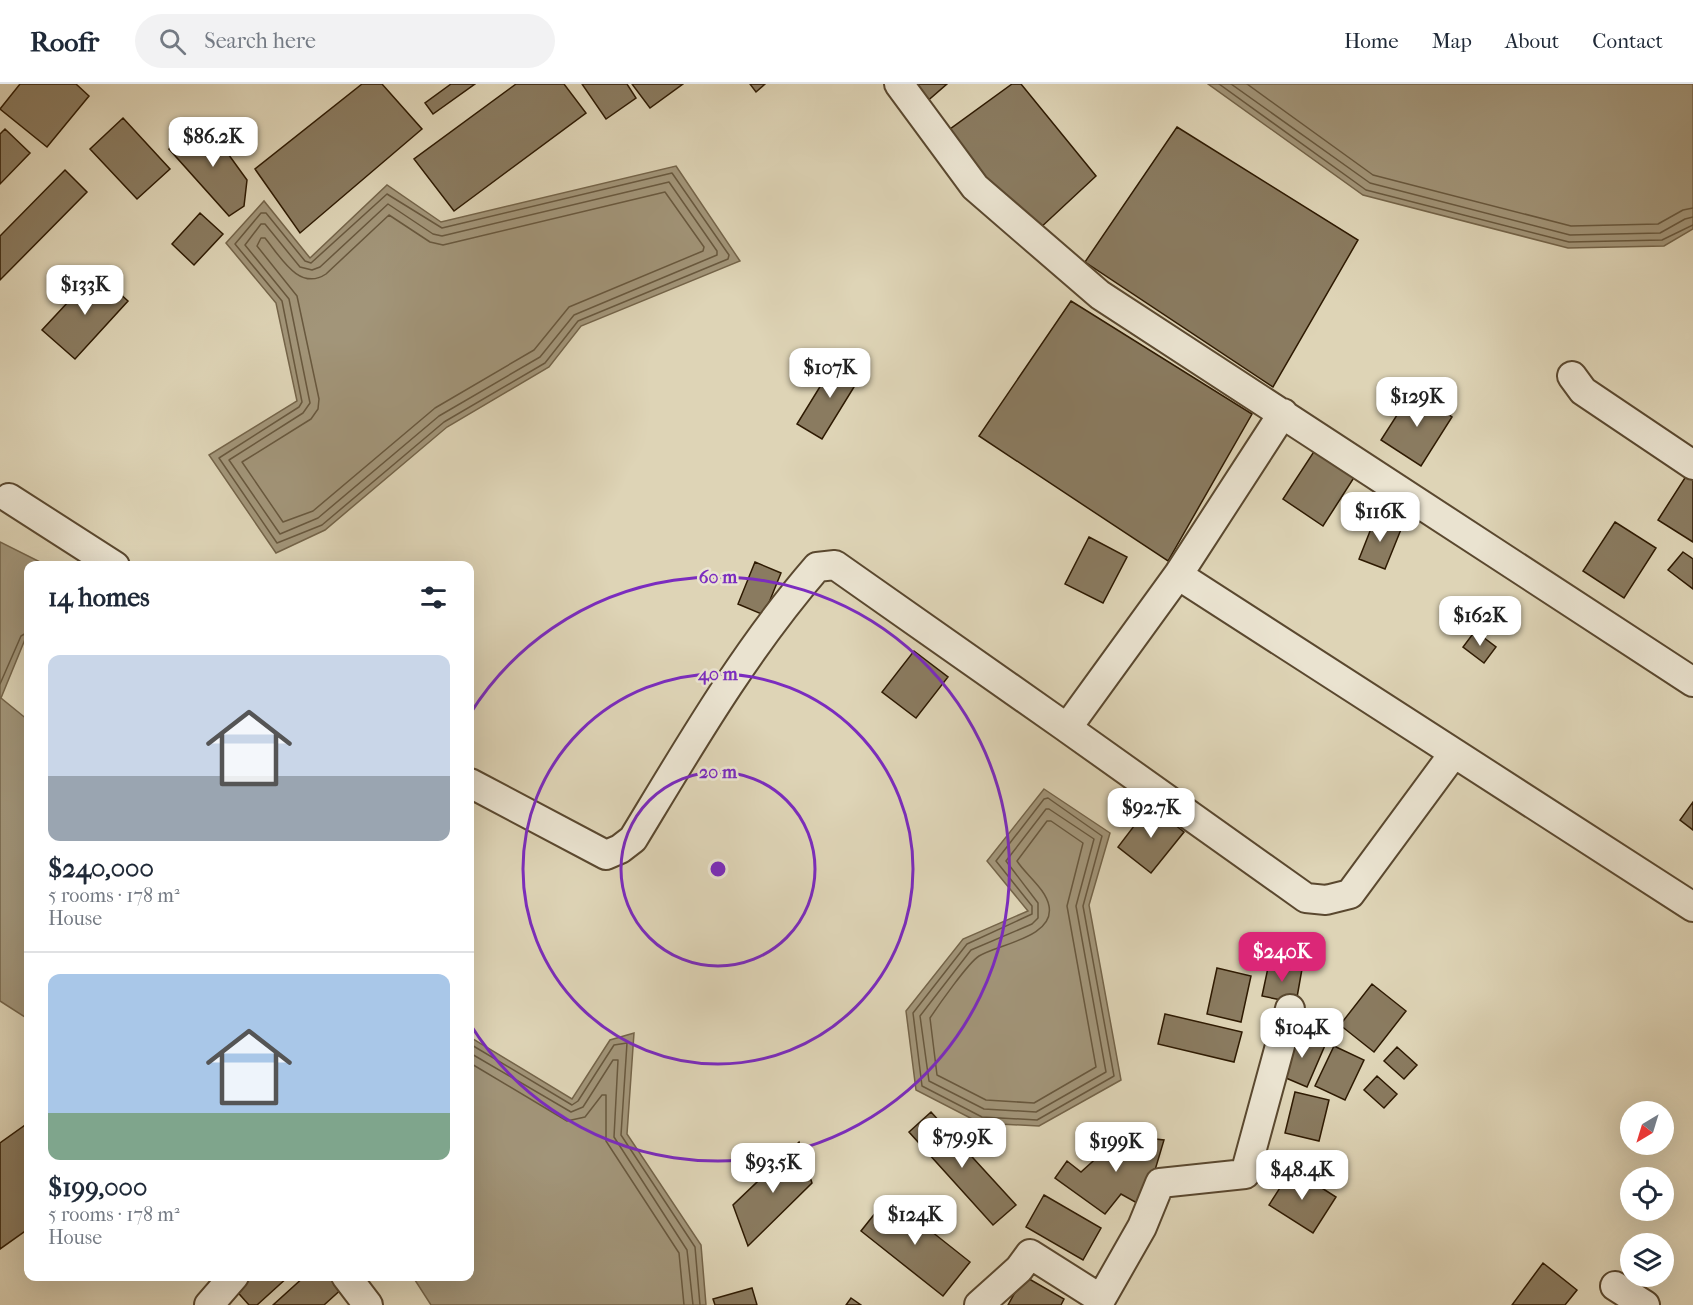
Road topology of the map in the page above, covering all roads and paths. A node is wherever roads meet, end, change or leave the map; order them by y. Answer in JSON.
{"nodes":[{"id":1,"x":899,"y":84,"type":"edge"},
{"id":2,"x":1572,"y":376,"type":"dead end"},
{"id":3,"x":1283,"y":413,"type":"junction"},
{"id":4,"x":1693,"y":465,"type":"edge"},
{"id":5,"x":9,"y":498,"type":"dead end"},
{"id":6,"x":107,"y":561,"type":"edge"},
{"id":7,"x":1178,"y":575,"type":"junction"},
{"id":8,"x":1693,"y":682,"type":"edge"},
{"id":9,"x":1067,"y":728,"type":"junction"},
{"id":10,"x":1454,"y":753,"type":"junction"},
{"id":11,"x":474,"y":785,"type":"edge"},
{"id":12,"x":1693,"y":907,"type":"edge"},
{"id":13,"x":1290,"y":1009,"type":"dead end"},
{"id":14,"x":230,"y":1281,"type":"edge"},
{"id":15,"x":350,"y":1281,"type":"edge"},
{"id":16,"x":1615,"y":1286,"type":"dead end"},
{"id":17,"x":209,"y":1305,"type":"edge"},
{"id":18,"x":368,"y":1305,"type":"edge"},
{"id":19,"x":979,"y":1305,"type":"edge"},
{"id":20,"x":1645,"y":1305,"type":"edge"}],
"edges":[{"from":1,"to":3,"type":"street"},
{"from":2,"to":4,"type":"street"},
{"from":3,"to":7,"type":"street"},
{"from":3,"to":8,"type":"street"},
{"from":5,"to":6,"type":"street"},
{"from":7,"to":9,"type":"street"},
{"from":7,"to":10,"type":"street"},
{"from":9,"to":10,"type":"street"},
{"from":9,"to":11,"type":"street"},
{"from":10,"to":12,"type":"street"},
{"from":13,"to":19,"type":"street"},
{"from":14,"to":17,"type":"street"},
{"from":15,"to":18,"type":"street"},
{"from":16,"to":20,"type":"street"}]}
